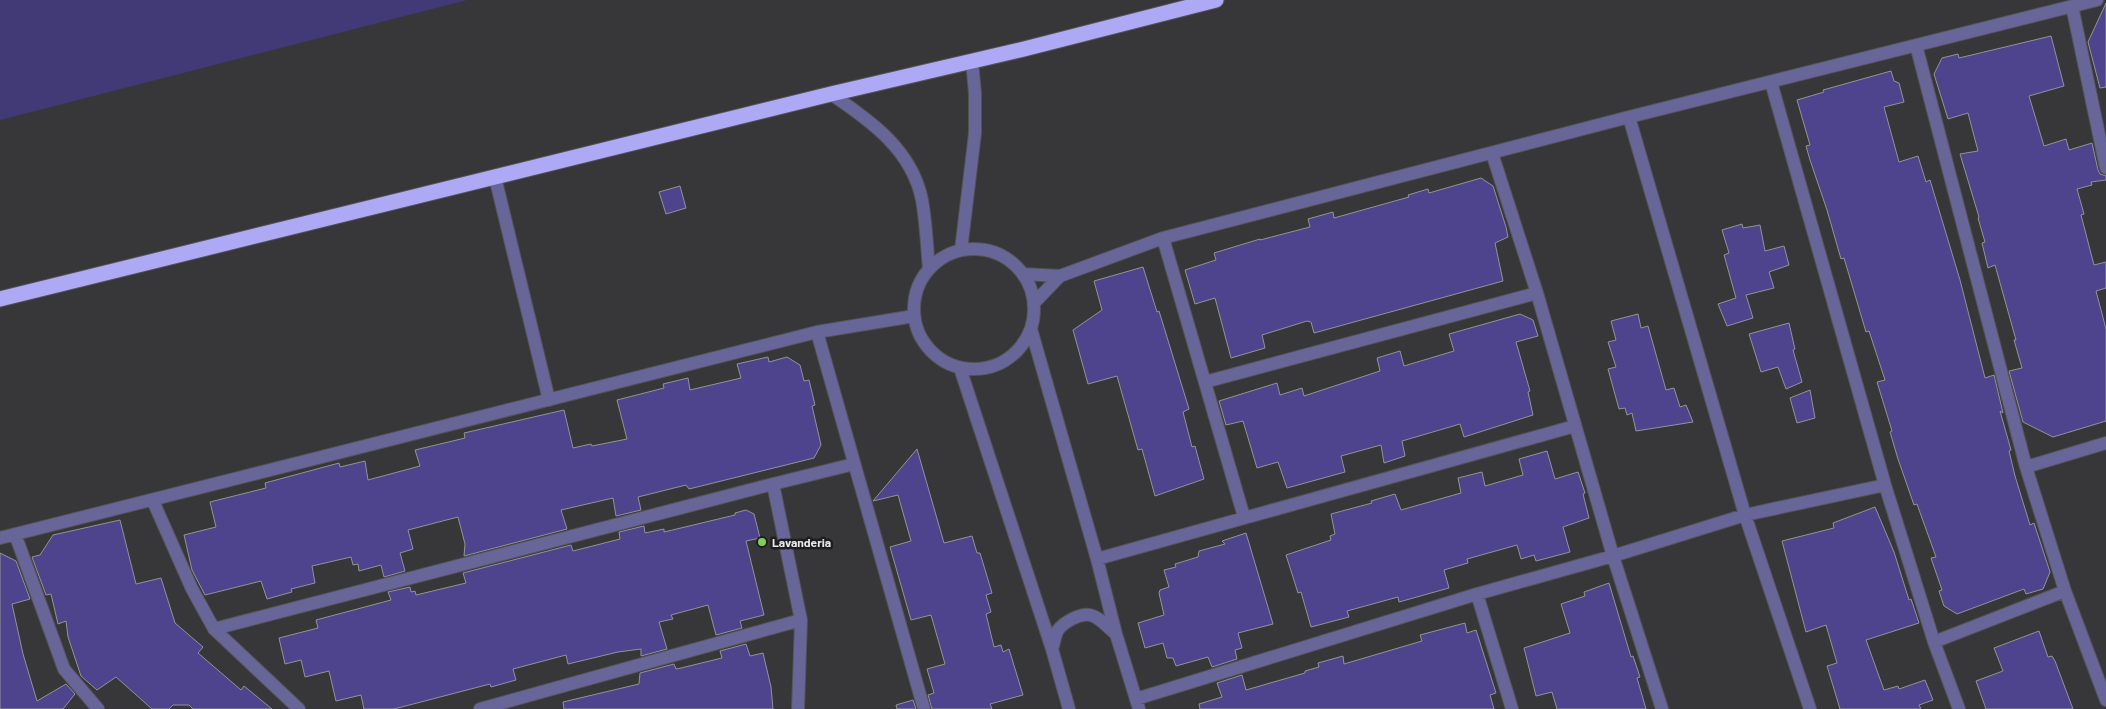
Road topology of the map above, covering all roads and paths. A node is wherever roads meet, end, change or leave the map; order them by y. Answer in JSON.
{"nodes":[{"id":1,"x":1216,"y":0,"type":"edge"},
{"id":2,"x":2096,"y":0,"type":"edge"},
{"id":3,"x":2072,"y":6,"type":"junction"},
{"id":4,"x":1916,"y":45,"type":"junction"},
{"id":5,"x":972,"y":62,"type":"junction"},
{"id":6,"x":1771,"y":82,"type":"junction"},
{"id":7,"x":831,"y":94,"type":"junction"},
{"id":8,"x":1629,"y":116,"type":"junction"},
{"id":9,"x":1492,"y":153,"type":"junction"},
{"id":10,"x":2106,"y":168,"type":"edge"},
{"id":11,"x":495,"y":177,"type":"junction"},
{"id":12,"x":1163,"y":238,"type":"junction"},
{"id":13,"x":961,"y":250,"type":"junction"},
{"id":14,"x":929,"y":270,"type":"junction"},
{"id":15,"x":1023,"y":274,"type":"junction"},
{"id":16,"x":1060,"y":276,"type":"junction"},
{"id":17,"x":1537,"y":292,"type":"junction"},
{"id":18,"x":0,"y":299,"type":"edge"},
{"id":19,"x":1034,"y":303,"type":"junction"},
{"id":20,"x":914,"y":316,"type":"junction"},
{"id":21,"x":1031,"y":329,"type":"junction"},
{"id":22,"x":817,"y":332,"type":"junction"},
{"id":23,"x":960,"y":368,"type":"junction"},
{"id":24,"x":1205,"y":382,"type":"junction"},
{"id":25,"x":549,"y":400,"type":"junction"},
{"id":26,"x":1574,"y":426,"type":"junction"},
{"id":27,"x":2106,"y":443,"type":"edge"},
{"id":28,"x":854,"y":464,"type":"junction"},
{"id":29,"x":2026,"y":468,"type":"junction"},
{"id":30,"x":773,"y":484,"type":"junction"},
{"id":31,"x":1885,"y":485,"type":"junction"},
{"id":32,"x":153,"y":501,"type":"junction"},
{"id":33,"x":1745,"y":515,"type":"junction"},
{"id":34,"x":1244,"y":517,"type":"junction"},
{"id":35,"x":15,"y":534,"type":"junction"},
{"id":36,"x":0,"y":538,"type":"edge"},
{"id":37,"x":1613,"y":556,"type":"junction"},
{"id":38,"x":1097,"y":559,"type":"junction"},
{"id":39,"x":2065,"y":591,"type":"junction"},
{"id":40,"x":1477,"y":594,"type":"junction"},
{"id":41,"x":801,"y":620,"type":"junction"},
{"id":42,"x":214,"y":629,"type":"junction"},
{"id":43,"x":1116,"y":634,"type":"junction"},
{"id":44,"x":1934,"y":642,"type":"junction"},
{"id":45,"x":1052,"y":649,"type":"junction"},
{"id":46,"x":2106,"y":700,"type":"edge"},
{"id":47,"x":1138,"y":704,"type":"edge"},
{"id":48,"x":98,"y":709,"type":"edge"},
{"id":49,"x":299,"y":709,"type":"edge"},
{"id":50,"x":480,"y":709,"type":"edge"},
{"id":51,"x":798,"y":709,"type":"edge"},
{"id":52,"x":924,"y":709,"type":"edge"},
{"id":53,"x":1069,"y":709,"type":"edge"},
{"id":54,"x":1512,"y":709,"type":"edge"},
{"id":55,"x":1662,"y":709,"type":"edge"},
{"id":56,"x":1810,"y":709,"type":"edge"},
{"id":57,"x":1959,"y":709,"type":"edge"}],
"edges":[{"from":1,"to":5,"type":"highway"},
{"from":2,"to":3,"type":"street"},
{"from":3,"to":4,"type":"street"},
{"from":3,"to":10,"type":"street"},
{"from":4,"to":6,"type":"street"},
{"from":4,"to":29,"type":"street"},
{"from":5,"to":7,"type":"highway"},
{"from":5,"to":13,"type":"street"},
{"from":6,"to":8,"type":"street"},
{"from":6,"to":31,"type":"street"},
{"from":7,"to":11,"type":"highway"},
{"from":7,"to":14,"type":"street"},
{"from":8,"to":9,"type":"street"},
{"from":8,"to":33,"type":"street"},
{"from":9,"to":12,"type":"street"},
{"from":9,"to":17,"type":"street"},
{"from":11,"to":18,"type":"highway"},
{"from":11,"to":25,"type":"street"},
{"from":12,"to":16,"type":"street"},
{"from":12,"to":24,"type":"street"},
{"from":13,"to":14,"type":"street"},
{"from":13,"to":15,"type":"street"},
{"from":14,"to":20,"type":"street"},
{"from":15,"to":16,"type":"street"},
{"from":15,"to":19,"type":"street"},
{"from":16,"to":19,"type":"street"},
{"from":17,"to":24,"type":"street"},
{"from":17,"to":26,"type":"street"},
{"from":19,"to":21,"type":"street"},
{"from":20,"to":22,"type":"street"},
{"from":20,"to":23,"type":"street"},
{"from":21,"to":23,"type":"street"},
{"from":21,"to":38,"type":"street"},
{"from":22,"to":25,"type":"street"},
{"from":22,"to":28,"type":"street"},
{"from":23,"to":45,"type":"street"},
{"from":24,"to":34,"type":"street"},
{"from":25,"to":32,"type":"street"},
{"from":26,"to":34,"type":"street"},
{"from":26,"to":37,"type":"street"},
{"from":27,"to":29,"type":"street"},
{"from":28,"to":30,"type":"street"},
{"from":28,"to":52,"type":"street"},
{"from":29,"to":39,"type":"street"},
{"from":30,"to":41,"type":"street"},
{"from":30,"to":42,"type":"street"},
{"from":31,"to":33,"type":"street"},
{"from":31,"to":44,"type":"street"},
{"from":32,"to":35,"type":"street"},
{"from":32,"to":42,"type":"street"},
{"from":33,"to":37,"type":"street"},
{"from":33,"to":56,"type":"street"},
{"from":34,"to":38,"type":"street"},
{"from":35,"to":36,"type":"street"},
{"from":35,"to":48,"type":"street"},
{"from":37,"to":40,"type":"street"},
{"from":37,"to":55,"type":"street"},
{"from":38,"to":43,"type":"street"},
{"from":39,"to":44,"type":"street"},
{"from":39,"to":46,"type":"street"},
{"from":40,"to":47,"type":"street"},
{"from":40,"to":54,"type":"street"},
{"from":41,"to":50,"type":"street"},
{"from":41,"to":51,"type":"street"},
{"from":42,"to":49,"type":"street"},
{"from":43,"to":45,"type":"street"},
{"from":43,"to":47,"type":"street"},
{"from":44,"to":57,"type":"street"},
{"from":45,"to":53,"type":"street"}]}
